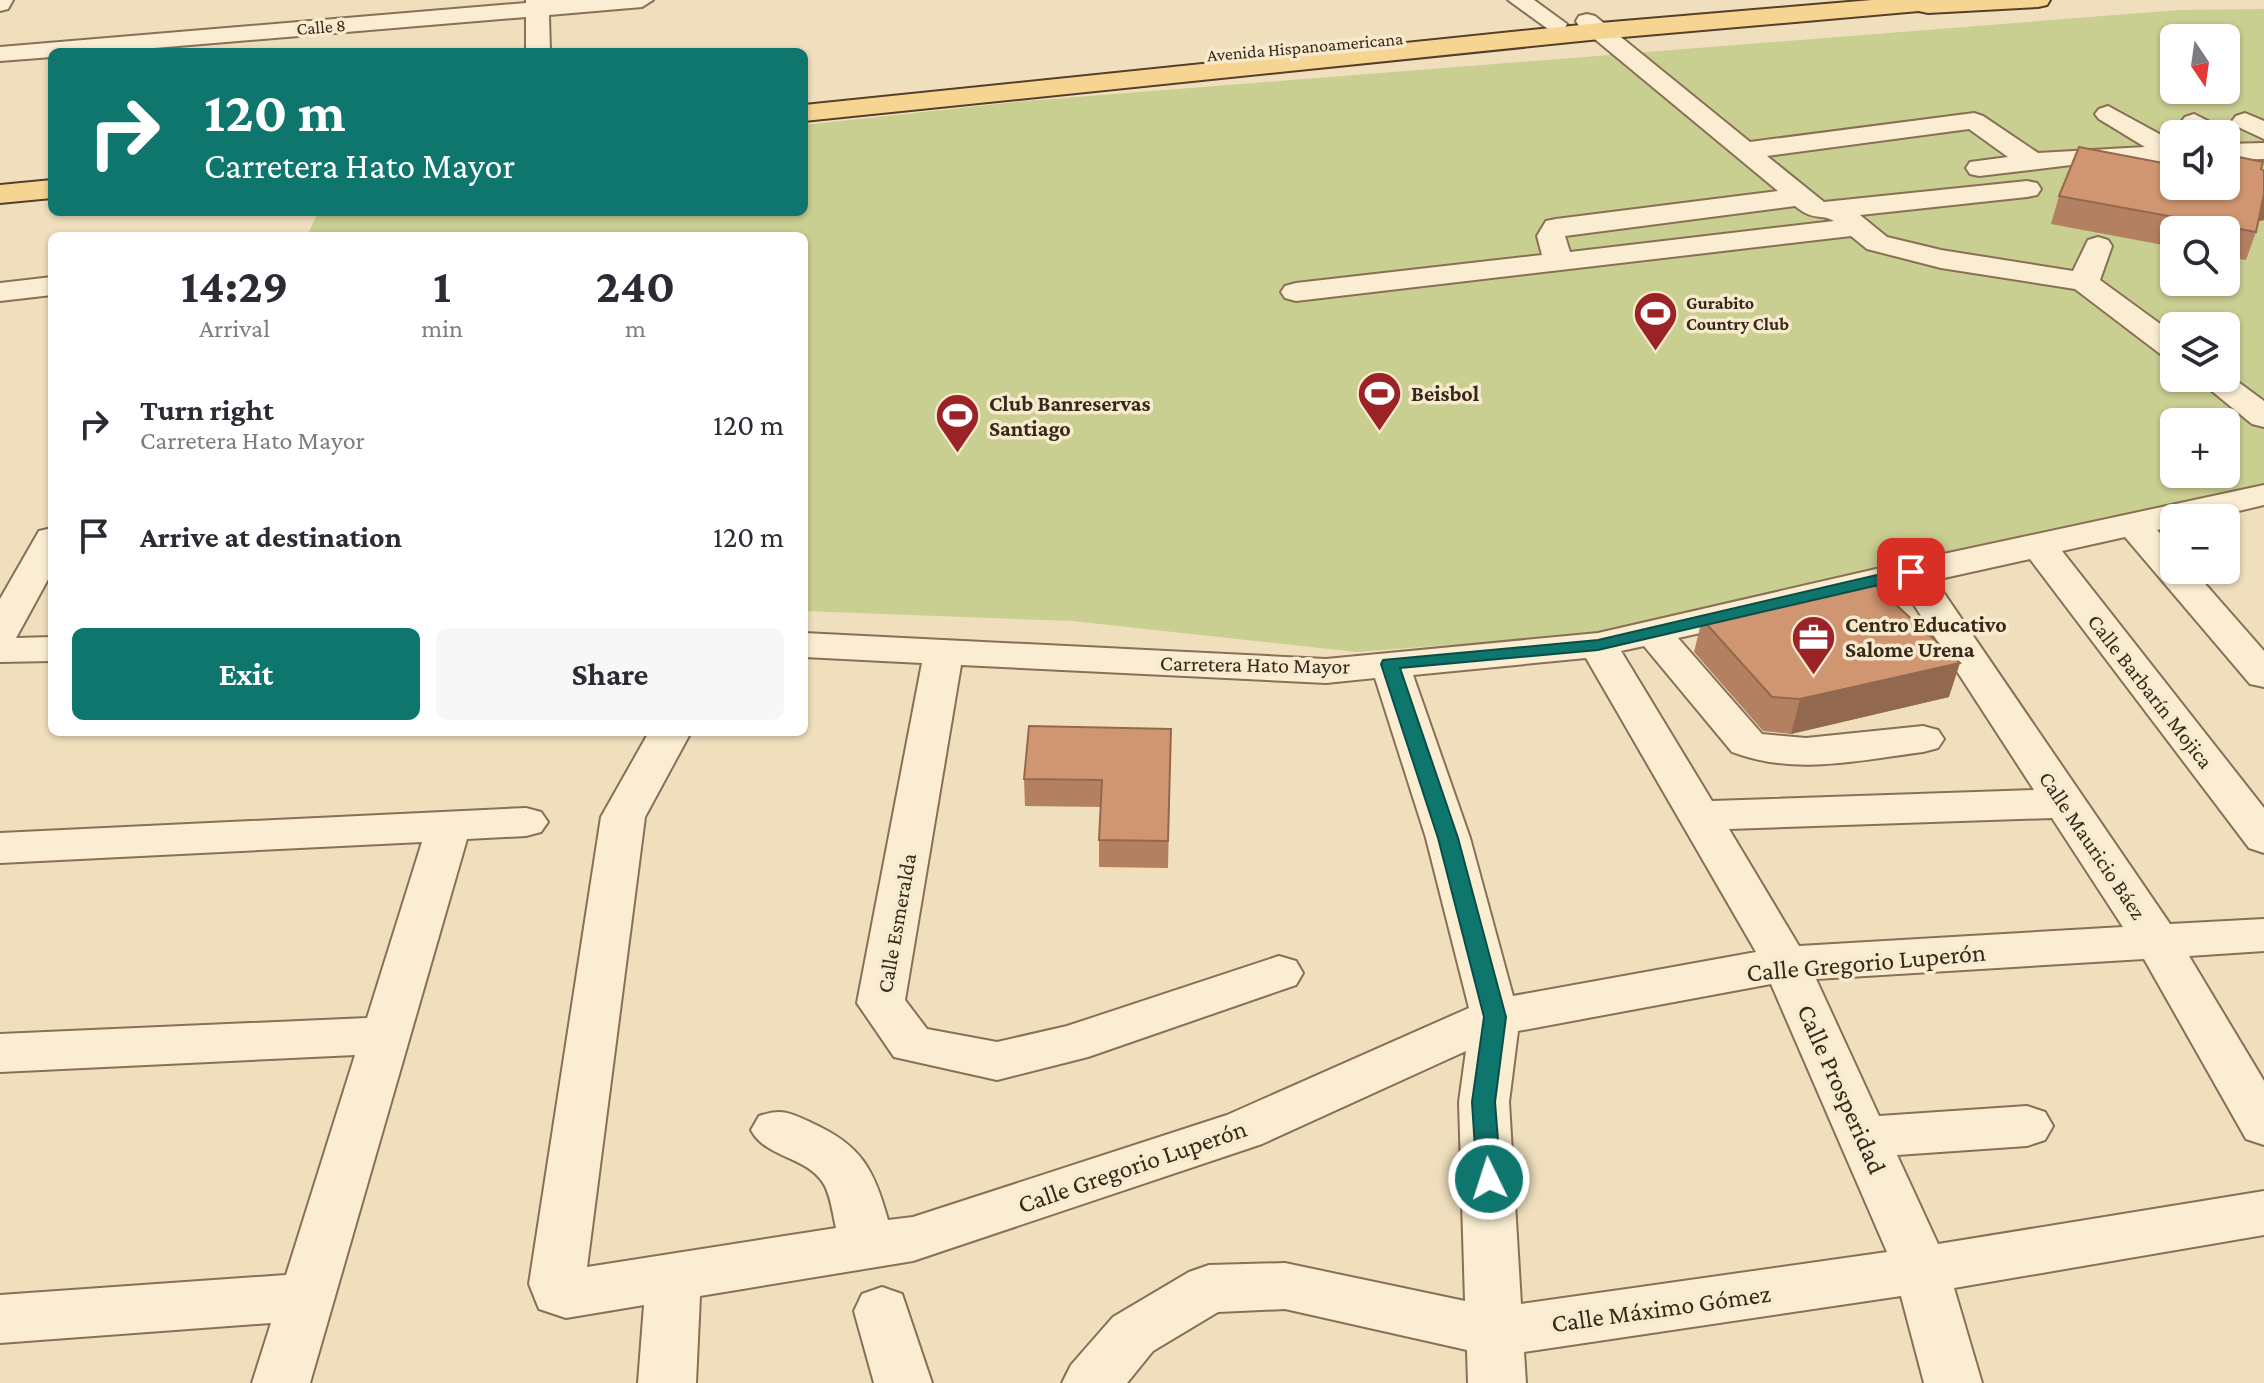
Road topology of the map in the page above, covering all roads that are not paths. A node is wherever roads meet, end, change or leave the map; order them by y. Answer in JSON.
{"nodes":[{"id":1,"x":642,"y":0,"type":"edge"},
{"id":2,"x":1519,"y":0,"type":"edge"},
{"id":3,"x":1957,"y":0,"type":"edge"},
{"id":4,"x":2038,"y":0,"type":"edge"},
{"id":5,"x":537,"y":4,"type":"edge"},
{"id":6,"x":1792,"y":4,"type":"edge"},
{"id":7,"x":1556,"y":24,"type":"junction"},
{"id":8,"x":1594,"y":26,"type":"junction"},
{"id":9,"x":64,"y":48,"type":"edge"},
{"id":10,"x":538,"y":48,"type":"edge"},
{"id":11,"x":48,"y":50,"type":"edge"},
{"id":12,"x":0,"y":54,"type":"edge"},
{"id":13,"x":808,"y":95,"type":"edge"},
{"id":14,"x":808,"y":113,"type":"edge"},
{"id":15,"x":2108,"y":114,"type":"dead end"},
{"id":16,"x":2160,"y":145,"type":"edge"},
{"id":17,"x":2160,"y":154,"type":"edge"},
{"id":18,"x":1754,"y":159,"type":"junction"},
{"id":19,"x":2032,"y":161,"type":"junction"},
{"id":20,"x":48,"y":168,"type":"edge"},
{"id":21,"x":0,"y":173,"type":"edge"},
{"id":22,"x":48,"y":189,"type":"edge"},
{"id":23,"x":2027,"y":189,"type":"dead end"},
{"id":24,"x":0,"y":194,"type":"edge"},
{"id":25,"x":1794,"y":194,"type":"junction"},
{"id":26,"x":1848,"y":219,"type":"junction"},
{"id":27,"x":2098,"y":246,"type":"dead end"},
{"id":28,"x":1559,"y":262,"type":"junction"},
{"id":29,"x":2084,"y":282,"type":"junction"},
{"id":30,"x":48,"y":286,"type":"edge"},
{"id":31,"x":0,"y":292,"type":"edge"},
{"id":32,"x":1296,"y":292,"type":"dead end"},
{"id":33,"x":2160,"y":339,"type":"edge"},
{"id":34,"x":2231,"y":392,"type":"edge"},
{"id":35,"x":2264,"y":417,"type":"edge"},
{"id":36,"x":2264,"y":495,"type":"edge"},
{"id":37,"x":2133,"y":524,"type":"junction"},
{"id":38,"x":2038,"y":545,"type":"junction"},
{"id":39,"x":48,"y":546,"type":"edge"},
{"id":40,"x":1911,"y":572,"type":"junction"},
{"id":41,"x":1652,"y":632,"type":"junction"},
{"id":42,"x":0,"y":633,"type":"edge"},
{"id":43,"x":808,"y":645,"type":"edge"},
{"id":44,"x":1598,"y":645,"type":"junction"},
{"id":45,"x":48,"y":649,"type":"edge"},
{"id":46,"x":0,"y":650,"type":"edge"},
{"id":47,"x":944,"y":652,"type":"junction"},
{"id":48,"x":1390,"y":664,"type":"junction"},
{"id":49,"x":2264,"y":675,"type":"edge"},
{"id":50,"x":668,"y":736,"type":"edge"},
{"id":51,"x":1923,"y":739,"type":"dead end"},
{"id":52,"x":2064,"y":803,"type":"junction"},
{"id":53,"x":1699,"y":816,"type":"junction"},
{"id":54,"x":526,"y":822,"type":"dead end"},
{"id":55,"x":449,"y":826,"type":"junction"},
{"id":56,"x":2264,"y":838,"type":"edge"},
{"id":57,"x":0,"y":848,"type":"edge"},
{"id":58,"x":2264,"y":935,"type":"edge"},
{"id":59,"x":2156,"y":940,"type":"junction"},
{"id":60,"x":1786,"y":964,"type":"junction"},
{"id":61,"x":1279,"y":973,"type":"dead end"},
{"id":62,"x":1495,"y":1017,"type":"junction"},
{"id":63,"x":386,"y":1035,"type":"junction"},
{"id":64,"x":0,"y":1053,"type":"edge"},
{"id":65,"x":2264,"y":1125,"type":"edge"},
{"id":66,"x":2027,"y":1126,"type":"dead end"},
{"id":67,"x":777,"y":1130,"type":"dead end"},
{"id":68,"x":1863,"y":1137,"type":"junction"},
{"id":69,"x":2264,"y":1213,"type":"edge"},
{"id":70,"x":867,"y":1246,"type":"junction"},
{"id":71,"x":1922,"y":1270,"type":"junction"},
{"id":72,"x":673,"y":1277,"type":"junction"},
{"id":73,"x":308,"y":1297,"type":"junction"},
{"id":74,"x":882,"y":1311,"type":"dead end"},
{"id":75,"x":0,"y":1319,"type":"edge"},
{"id":76,"x":1497,"y":1357,"type":"edge"},
{"id":77,"x":281,"y":1383,"type":"edge"},
{"id":78,"x":667,"y":1383,"type":"edge"},
{"id":79,"x":903,"y":1383,"type":"edge"},
{"id":80,"x":1091,"y":1383,"type":"edge"},
{"id":81,"x":1953,"y":1383,"type":"edge"}],
"edges":[{"from":1,"to":5,"type":"street","name":"Calle 8"},
{"from":2,"to":7,"type":"street"},
{"from":3,"to":6,"type":"main road"},
{"from":4,"to":6,"type":"main road"},
{"from":5,"to":9,"type":"street","name":"Calle 8"},
{"from":5,"to":10,"type":"street"},
{"from":6,"to":8,"type":"main road","name":"Avenida Hispanoamericana"},
{"from":7,"to":8,"type":"main road","name":"Avenida Hispanoamericana"},
{"from":7,"to":13,"type":"main road","name":"Avenida Hispanoamericana"},
{"from":8,"to":14,"type":"main road","name":"Avenida Hispanoamericana"},
{"from":8,"to":18,"type":"street"},
{"from":11,"to":12,"type":"street","name":"Calle 8"},
{"from":15,"to":16,"type":"street"},
{"from":17,"to":19,"type":"street"},
{"from":18,"to":19,"type":"street"},
{"from":18,"to":25,"type":"street"},
{"from":19,"to":25,"type":"street"},
{"from":20,"to":21,"type":"main road"},
{"from":22,"to":24,"type":"main road"},
{"from":23,"to":26,"type":"street"},
{"from":25,"to":26,"type":"street"},
{"from":25,"to":28,"type":"street"},
{"from":26,"to":28,"type":"street"},
{"from":26,"to":29,"type":"street"},
{"from":27,"to":29,"type":"street"},
{"from":28,"to":32,"type":"street"},
{"from":29,"to":33,"type":"street"},
{"from":30,"to":31,"type":"street"},
{"from":34,"to":35,"type":"street"},
{"from":36,"to":37,"type":"street","name":"Carretera Hato Mayor"},
{"from":37,"to":38,"type":"street","name":"Carretera Hato Mayor"},
{"from":37,"to":49,"type":"street"},
{"from":38,"to":40,"type":"street","name":"Carretera Hato Mayor"},
{"from":38,"to":56,"type":"street","name":"Calle Barbarín Mojica"},
{"from":39,"to":42,"type":"street"},
{"from":40,"to":41,"type":"street","name":"Carretera Hato Mayor"},
{"from":40,"to":52,"type":"street","name":"Calle Mauricio Báez"},
{"from":41,"to":44,"type":"street","name":"Carretera Hato Mayor"},
{"from":41,"to":51,"type":"street"},
{"from":43,"to":47,"type":"street","name":"Carretera Hato Mayor"},
{"from":44,"to":48,"type":"street","name":"Carretera Hato Mayor"},
{"from":44,"to":53,"type":"street","name":"Calle Prosperidad"},
{"from":45,"to":46,"type":"street"},
{"from":47,"to":48,"type":"street","name":"Carretera Hato Mayor"},
{"from":47,"to":61,"type":"street","name":"Calle Esmeralda"},
{"from":48,"to":62,"type":"street"},
{"from":50,"to":72,"type":"street","name":"Calle Gregorio Luperón"},
{"from":52,"to":53,"type":"street"},
{"from":52,"to":59,"type":"street","name":"Calle Mauricio Báez"},
{"from":53,"to":60,"type":"street","name":"Calle Prosperidad"},
{"from":54,"to":55,"type":"street"},
{"from":55,"to":57,"type":"street"},
{"from":55,"to":63,"type":"street"},
{"from":58,"to":59,"type":"street","name":"Calle Gregorio Luperón"},
{"from":59,"to":60,"type":"street","name":"Calle Gregorio Luperón"},
{"from":59,"to":65,"type":"street","name":"Calle Mauricio Báez"},
{"from":60,"to":62,"type":"street","name":"Calle Gregorio Luperón"},
{"from":60,"to":68,"type":"street","name":"Calle Prosperidad"},
{"from":62,"to":70,"type":"street","name":"Calle Gregorio Luperón"},
{"from":62,"to":76,"type":"street"},
{"from":63,"to":64,"type":"street"},
{"from":63,"to":73,"type":"street"},
{"from":66,"to":68,"type":"street"},
{"from":67,"to":70,"type":"street"},
{"from":68,"to":71,"type":"street","name":"Calle Prosperidad"},
{"from":69,"to":71,"type":"street","name":"Calle Máximo Gómez"},
{"from":70,"to":72,"type":"street","name":"Calle Gregorio Luperón"},
{"from":71,"to":76,"type":"street","name":"Calle Máximo Gómez"},
{"from":71,"to":81,"type":"street","name":"Calle Prosperidad"},
{"from":72,"to":78,"type":"street"},
{"from":73,"to":75,"type":"street"},
{"from":73,"to":77,"type":"street"},
{"from":74,"to":79,"type":"street"},
{"from":76,"to":80,"type":"street","name":"Calle Máximo Gómez"}]}
